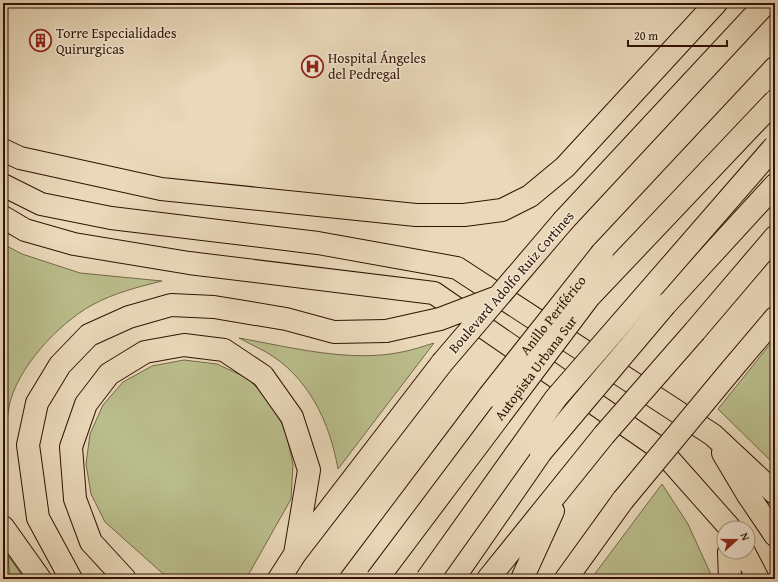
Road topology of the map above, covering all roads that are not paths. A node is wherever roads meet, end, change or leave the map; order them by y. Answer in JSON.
{"nodes":[{"id":1,"x":716,"y":3,"type":"edge"},
{"id":2,"x":766,"y":3,"type":"edge"},
{"id":3,"x":775,"y":68,"type":"edge"},
{"id":4,"x":775,"y":101,"type":"edge"},
{"id":5,"x":775,"y":146,"type":"edge"},
{"id":6,"x":3,"y":150,"type":"edge"},
{"id":7,"x":3,"y":185,"type":"edge"},
{"id":8,"x":775,"y":185,"type":"edge"},
{"id":9,"x":3,"y":217,"type":"edge"},
{"id":10,"x":775,"y":237,"type":"edge"},
{"id":11,"x":496,"y":298,"type":"junction"},
{"id":12,"x":775,"y":318,"type":"edge"},
{"id":13,"x":713,"y":434,"type":"junction"},
{"id":14,"x":567,"y":480,"type":"junction"},
{"id":15,"x":775,"y":493,"type":"edge"},
{"id":16,"x":723,"y":520,"type":"edge"},
{"id":17,"x":3,"y":527,"type":"edge"},
{"id":18,"x":775,"y":535,"type":"edge"},
{"id":19,"x":295,"y":554,"type":"junction"},
{"id":20,"x":729,"y":560,"type":"edge"},
{"id":21,"x":748,"y":560,"type":"edge"},
{"id":22,"x":40,"y":579,"type":"edge"},
{"id":23,"x":71,"y":579,"type":"edge"},
{"id":24,"x":125,"y":579,"type":"edge"},
{"id":25,"x":279,"y":579,"type":"edge"},
{"id":26,"x":351,"y":579,"type":"edge"},
{"id":27,"x":377,"y":579,"type":"edge"},
{"id":28,"x":427,"y":579,"type":"edge"},
{"id":29,"x":454,"y":579,"type":"edge"},
{"id":30,"x":488,"y":579,"type":"edge"},
{"id":31,"x":522,"y":579,"type":"edge"},
{"id":32,"x":566,"y":579,"type":"edge"},
{"id":33,"x":730,"y":579,"type":"edge"},
{"id":34,"x":758,"y":579,"type":"edge"}],
"edges":[{"from":1,"to":6,"type":"main road"},
{"from":2,"to":11,"type":"main road","name":"Boulevard Adolfo Ruiz Cortines","bridge":true},
{"from":3,"to":26,"type":"main road","name":"Anillo Periférico","bridge":true},
{"from":4,"to":27,"type":"main road","name":"Autopista Urbana Sur","bridge":true},
{"from":5,"to":28,"type":"main road","bridge":true},
{"from":7,"to":13,"type":"main road"},
{"from":8,"to":29,"type":"main road","bridge":true},
{"from":9,"to":16,"type":"main road"},
{"from":10,"to":14,"type":"main road","bridge":true},
{"from":11,"to":19,"type":"main road","name":"Boulevard Adolfo Ruiz Cortines","bridge":true},
{"from":11,"to":23,"type":"main road","bridge":true},
{"from":12,"to":32,"type":"main road","bridge":true},
{"from":13,"to":15,"type":"main road"},
{"from":13,"to":18,"type":"main road"},
{"from":14,"to":30,"type":"main road"},
{"from":14,"to":31,"type":"main road"},
{"from":17,"to":22,"type":"main road"},
{"from":19,"to":24,"type":"main road"},
{"from":19,"to":25,"type":"main road","name":"Boulevard Adolfo Ruiz Cortines"},
{"from":20,"to":33,"type":"main road"},
{"from":21,"to":34,"type":"main road"}]}
